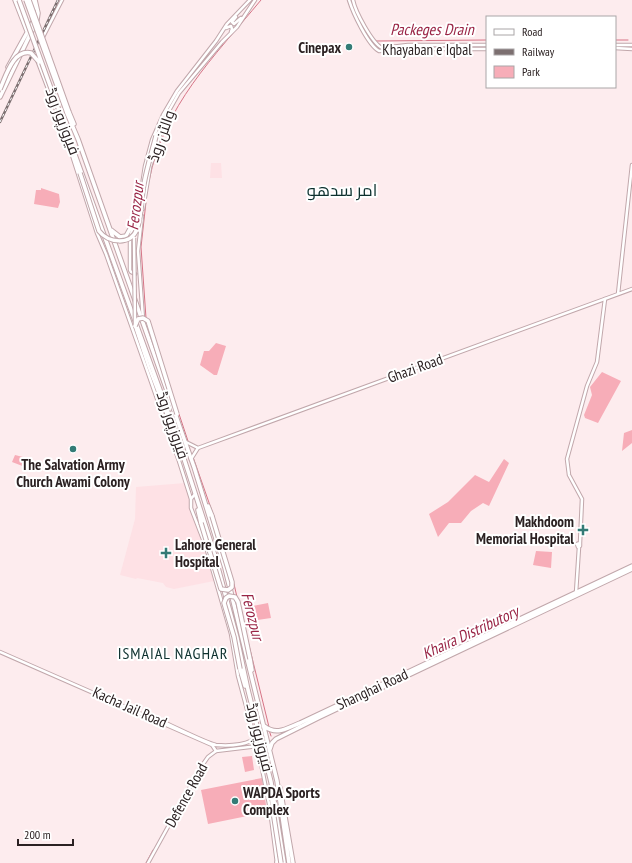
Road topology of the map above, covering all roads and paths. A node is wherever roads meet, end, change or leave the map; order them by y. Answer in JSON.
{"nodes":[{"id":1,"x":15,"y":0,"type":"edge"},
{"id":2,"x":20,"y":0,"type":"edge"},
{"id":3,"x":26,"y":0,"type":"edge"},
{"id":4,"x":29,"y":0,"type":"edge"},
{"id":5,"x":34,"y":0,"type":"edge"},
{"id":6,"x":62,"y":0,"type":"edge"},
{"id":7,"x":250,"y":0,"type":"edge"},
{"id":8,"x":255,"y":0,"type":"edge"},
{"id":9,"x":349,"y":0,"type":"edge"},
{"id":10,"x":353,"y":0,"type":"edge"},
{"id":11,"x":244,"y":7,"type":"junction"},
{"id":12,"x":250,"y":7,"type":"junction"},
{"id":13,"x":354,"y":9,"type":"junction"},
{"id":14,"x":24,"y":22,"type":"junction"},
{"id":15,"x":27,"y":31,"type":"junction"},
{"id":16,"x":220,"y":37,"type":"junction"},
{"id":17,"x":225,"y":38,"type":"junction"},
{"id":18,"x":22,"y":39,"type":"junction"},
{"id":19,"x":616,"y":45,"type":"edge"},
{"id":20,"x":632,"y":45,"type":"edge"},
{"id":21,"x":486,"y":46,"type":"edge"},
{"id":22,"x":616,"y":48,"type":"edge"},
{"id":23,"x":486,"y":49,"type":"edge"},
{"id":24,"x":632,"y":49,"type":"edge"},
{"id":25,"x":35,"y":53,"type":"joint"},
{"id":26,"x":48,"y":81,"type":"junction"},
{"id":27,"x":0,"y":84,"type":"edge"},
{"id":28,"x":0,"y":89,"type":"edge"},
{"id":29,"x":0,"y":97,"type":"edge"},
{"id":30,"x":68,"y":113,"type":"junction"},
{"id":31,"x":64,"y":127,"type":"junction"},
{"id":32,"x":160,"y":131,"type":"junction"},
{"id":33,"x":74,"y":147,"type":"junction"},
{"id":34,"x":632,"y":165,"type":"edge"},
{"id":35,"x":136,"y":218,"type":"junction"},
{"id":36,"x":133,"y":224,"type":"junction"},
{"id":37,"x":110,"y":229,"type":"junction"},
{"id":38,"x":138,"y":251,"type":"junction"},
{"id":39,"x":632,"y":289,"type":"edge"},
{"id":40,"x":618,"y":294,"type":"junction"},
{"id":41,"x":604,"y":299,"type":"junction"},
{"id":42,"x":143,"y":324,"type":"junction"},
{"id":43,"x":135,"y":326,"type":"junction"},
{"id":44,"x":183,"y":436,"type":"junction"},
{"id":45,"x":177,"y":437,"type":"junction"},
{"id":46,"x":185,"y":442,"type":"junction"},
{"id":47,"x":198,"y":448,"type":"junction"},
{"id":48,"x":191,"y":459,"type":"junction"},
{"id":49,"x":195,"y":494,"type":"junction"},
{"id":50,"x":202,"y":494,"type":"junction"},
{"id":51,"x":191,"y":499,"type":"junction"},
{"id":52,"x":196,"y":499,"type":"junction"},
{"id":53,"x":197,"y":518,"type":"junction"},
{"id":54,"x":632,"y":566,"type":"edge"},
{"id":55,"x":632,"y":569,"type":"edge"},
{"id":56,"x":576,"y":594,"type":"junction"},
{"id":57,"x":0,"y":652,"type":"edge"},
{"id":58,"x":252,"y":676,"type":"junction"},
{"id":59,"x":248,"y":690,"type":"junction"},
{"id":60,"x":264,"y":725,"type":"junction"},
{"id":61,"x":259,"y":733,"type":"junction"},
{"id":62,"x":253,"y":741,"type":"junction"},
{"id":63,"x":255,"y":746,"type":"junction"},
{"id":64,"x":262,"y":747,"type":"junction"},
{"id":65,"x":270,"y":750,"type":"junction"},
{"id":66,"x":216,"y":751,"type":"junction"},
{"id":67,"x":260,"y":759,"type":"junction"},
{"id":68,"x":266,"y":761,"type":"junction"},
{"id":69,"x":277,"y":781,"type":"junction"},
{"id":70,"x":271,"y":782,"type":"junction"},
{"id":71,"x":282,"y":852,"type":"junction"},
{"id":72,"x":148,"y":863,"type":"edge"},
{"id":73,"x":280,"y":863,"type":"edge"},
{"id":74,"x":289,"y":863,"type":"edge"},
{"id":75,"x":293,"y":863,"type":"edge"}],
"edges":[{"from":1,"to":14,"type":"main road"},
{"from":2,"to":26,"type":"main road","name":"فیروزپور روڈ","bridge":true},
{"from":3,"to":30,"type":"main road","name":"فیروزپور روڈ","bridge":true},
{"from":4,"to":30,"type":"main road","bridge":true},
{"from":5,"to":15,"type":"main road"},
{"from":5,"to":29,"type":"main road"},
{"from":6,"to":25,"type":"main road"},
{"from":7,"to":11,"type":"main road","name":"والٹن روڈ"},
{"from":8,"to":12,"type":"main road","name":"والٹن روڈ"},
{"from":9,"to":13,"type":"main road","name":"Khayaban e Iqbal"},
{"from":10,"to":13,"type":"main road"},
{"from":11,"to":12,"type":"main road"},
{"from":11,"to":16,"type":"main road","name":"والٹن روڈ"},
{"from":12,"to":17,"type":"main road","name":"والٹن روڈ"},
{"from":13,"to":21,"type":"main road"},
{"from":13,"to":23,"type":"main road","name":"Khayaban e Iqbal"},
{"from":14,"to":15,"type":"main road"},
{"from":14,"to":18,"type":"main road"},
{"from":15,"to":18,"type":"main road"},
{"from":16,"to":17,"type":"main road"},
{"from":16,"to":35,"type":"main road","name":"والٹن روڈ"},
{"from":17,"to":32,"type":"main road","name":"والٹن روڈ"},
{"from":18,"to":27,"type":"main road"},
{"from":19,"to":20,"type":"main road"},
{"from":22,"to":24,"type":"main road"},
{"from":25,"to":31,"type":"main road"},
{"from":26,"to":28,"type":"main road","bridge":true},
{"from":26,"to":31,"type":"main road","name":"فیروزپور روڈ","bridge":true},
{"from":30,"to":37,"type":"main road","name":"فیروزپور روڈ"},
{"from":31,"to":33,"type":"main road","name":"فیروزپور روڈ"},
{"from":31,"to":51,"type":"main road"},
{"from":32,"to":33,"type":"main road","bridge":true},
{"from":32,"to":38,"type":"main road","name":"والٹن روڈ"},
{"from":33,"to":45,"type":"main road","name":"فیروزپور روڈ"},
{"from":34,"to":40,"type":"main road"},
{"from":35,"to":36,"type":"main road"},
{"from":35,"to":43,"type":"main road","name":"والٹن روڈ","bridge":true},
{"from":36,"to":37,"type":"main road"},
{"from":36,"to":38,"type":"main road"},
{"from":37,"to":42,"type":"main road","name":"فیروزپور روڈ"},
{"from":38,"to":42,"type":"main road","name":"والٹن روڈ"},
{"from":39,"to":40,"type":"main road","name":"Ghazi Road"},
{"from":40,"to":41,"type":"main road","name":"Ghazi Road"},
{"from":41,"to":47,"type":"main road","name":"Ghazi Road"},
{"from":41,"to":56,"type":"main road"},
{"from":42,"to":44,"type":"main road","name":"فیروزپور روڈ"},
{"from":43,"to":44,"type":"main road","bridge":true},
{"from":43,"to":45,"type":"main road","name":"والٹن روڈ"},
{"from":44,"to":46,"type":"main road","name":"فیروزپور روڈ"},
{"from":45,"to":49,"type":"main road","name":"فیروزپور روڈ"},
{"from":46,"to":47,"type":"main road"},
{"from":46,"to":48,"type":"main road","name":"فیروزپور روڈ"},
{"from":47,"to":48,"type":"main road"},
{"from":48,"to":50,"type":"main road","name":"فیروزپور روڈ"},
{"from":49,"to":51,"type":"main road"},
{"from":49,"to":52,"type":"main road","name":"فیروزپور روڈ"},
{"from":50,"to":53,"type":"main road","bridge":true},
{"from":50,"to":58,"type":"main road","name":"فیروزپور روڈ"},
{"from":51,"to":53,"type":"main road"},
{"from":52,"to":53,"type":"main road"},
{"from":52,"to":59,"type":"main road","name":"فیروزپور روڈ"},
{"from":53,"to":62,"type":"main road"},
{"from":54,"to":56,"type":"main road","name":"Shanghai Road"},
{"from":55,"to":56,"type":"main road","name":"Shanghai Road"},
{"from":56,"to":60,"type":"main road","name":"Shanghai Road"},
{"from":56,"to":65,"type":"main road","name":"Shanghai Road"},
{"from":57,"to":62,"type":"main road","name":"Kacha Jail Road"},
{"from":57,"to":66,"type":"main road"},
{"from":58,"to":59,"type":"main road","bridge":true},
{"from":58,"to":60,"type":"main road","name":"فیروزپور روڈ"},
{"from":59,"to":61,"type":"main road","name":"فیروزپور روڈ"},
{"from":60,"to":65,"type":"main road","name":"فیروزپور روڈ"},
{"from":61,"to":62,"type":"main road"},
{"from":61,"to":64,"type":"main road","name":"فیروزپور روڈ"},
{"from":62,"to":63,"type":"main road"},
{"from":63,"to":64,"type":"main road","name":"Defence Road"},
{"from":63,"to":66,"type":"main road","name":"Defence Road"},
{"from":63,"to":67,"type":"main road"},
{"from":64,"to":68,"type":"main road","name":"فیروزپور روڈ"},
{"from":65,"to":69,"type":"main road","name":"فیروزپور روڈ"},
{"from":66,"to":72,"type":"main road","name":"Defence Road"},
{"from":67,"to":68,"type":"main road"},
{"from":67,"to":73,"type":"main road"},
{"from":68,"to":70,"type":"main road","name":"فیروزپور روڈ"},
{"from":69,"to":74,"type":"main road","name":"فیروزپور روڈ"},
{"from":69,"to":75,"type":"main road"},
{"from":70,"to":71,"type":"main road","name":"فیروزپور روڈ"},
{"from":70,"to":73,"type":"main road","bridge":true},
{"from":71,"to":73,"type":"main road","name":"فیروزپور روڈ"},
{"from":71,"to":73,"type":"main road"}]}
